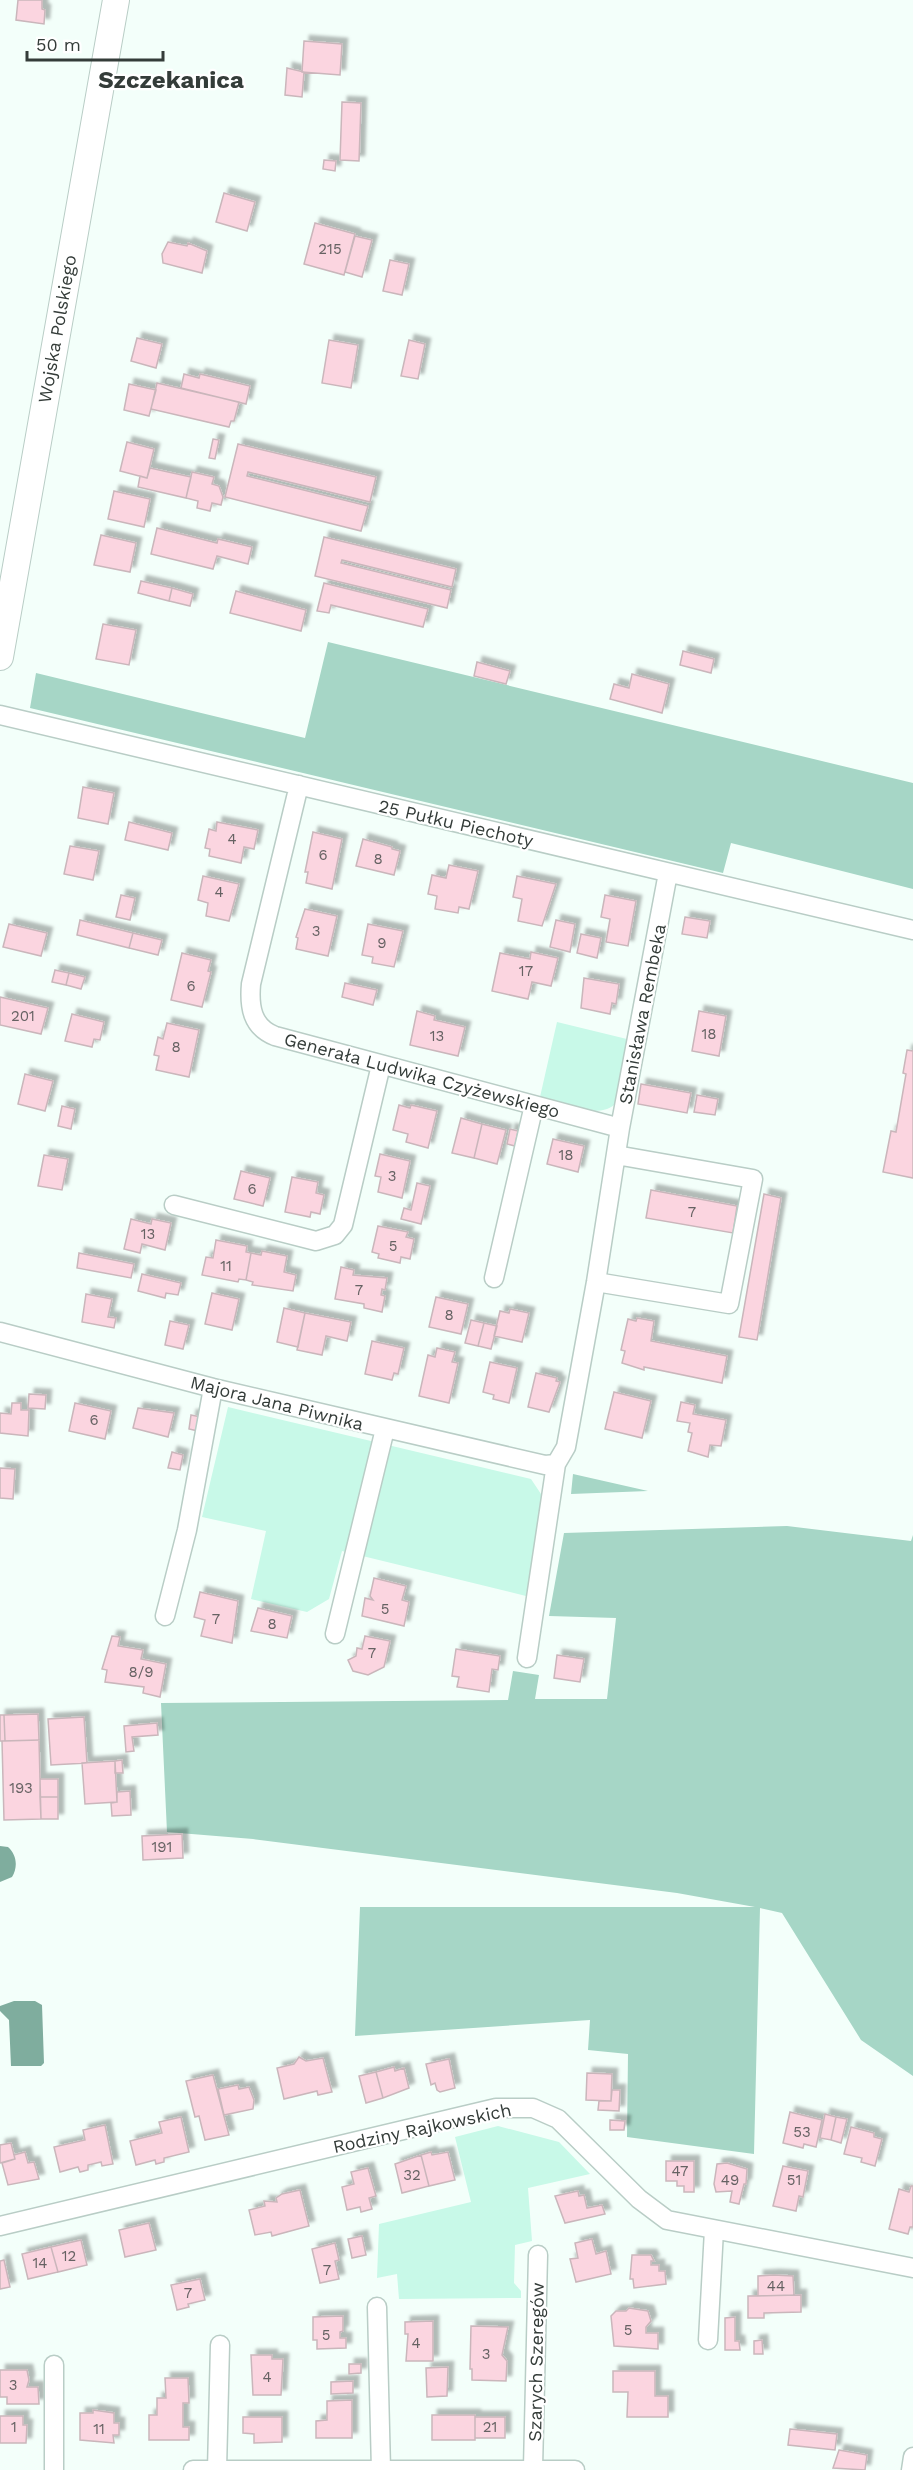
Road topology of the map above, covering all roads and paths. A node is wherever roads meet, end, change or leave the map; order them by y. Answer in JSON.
{"nodes":[{"id":1,"x":116,"y":0,"type":"edge"},
{"id":2,"x":0,"y":657,"type":"edge"},
{"id":3,"x":0,"y":715,"type":"edge"},
{"id":4,"x":299,"y":785,"type":"junction"},
{"id":5,"x":668,"y":873,"type":"junction"},
{"id":6,"x":913,"y":930,"type":"edge"},
{"id":7,"x":381,"y":1065,"type":"junction"},
{"id":8,"x":534,"y":1105,"type":"junction"},
{"id":9,"x":620,"y":1128,"type":"junction"},
{"id":10,"x":615,"y":1155,"type":"junction"},
{"id":11,"x":174,"y":1206,"type":"dead end"},
{"id":12,"x":494,"y":1278,"type":"dead end"},
{"id":13,"x":596,"y":1282,"type":"junction"},
{"id":14,"x":0,"y":1332,"type":"edge"},
{"id":15,"x":213,"y":1388,"type":"junction"},
{"id":16,"x":385,"y":1429,"type":"junction"},
{"id":17,"x":556,"y":1464,"type":"junction"},
{"id":18,"x":165,"y":1616,"type":"dead end"},
{"id":19,"x":335,"y":1634,"type":"dead end"},
{"id":20,"x":527,"y":1658,"type":"dead end"},
{"id":21,"x":0,"y":2226,"type":"edge"},
{"id":22,"x":714,"y":2230,"type":"junction"},
{"id":23,"x":538,"y":2255,"type":"dead end"},
{"id":24,"x":913,"y":2268,"type":"edge"},
{"id":25,"x":377,"y":2307,"type":"dead end"},
{"id":26,"x":708,"y":2340,"type":"dead end"},
{"id":27,"x":220,"y":2345,"type":"dead end"},
{"id":28,"x":54,"y":2365,"type":"dead end"},
{"id":29,"x":913,"y":2457,"type":"edge"},
{"id":30,"x":533,"y":2468,"type":"junction"},
{"id":31,"x":54,"y":2470,"type":"edge"},
{"id":32,"x":193,"y":2470,"type":"edge"},
{"id":33,"x":218,"y":2470,"type":"edge"},
{"id":34,"x":381,"y":2470,"type":"edge"},
{"id":35,"x":575,"y":2470,"type":"edge"},
{"id":36,"x":911,"y":2470,"type":"edge"}],
"edges":[{"from":1,"to":2,"type":"main road","name":"Wojska Polskiego"},
{"from":3,"to":4,"type":"street","name":"25 Pułku Piechoty"},
{"from":4,"to":5,"type":"street","name":"25 Pułku Piechoty"},
{"from":4,"to":7,"type":"street","name":"Generała Ludwika Czyżewskiego"},
{"from":5,"to":6,"type":"street","name":"25 Pułku Piechoty"},
{"from":5,"to":9,"type":"street","name":"Stanisława Rembeka"},
{"from":7,"to":8,"type":"street","name":"Generała Ludwika Czyżewskiego"},
{"from":7,"to":11,"type":"street"},
{"from":8,"to":9,"type":"street","name":"Generała Ludwika Czyżewskiego"},
{"from":8,"to":12,"type":"street"},
{"from":9,"to":10,"type":"street","name":"Stanisława Rembeka"},
{"from":10,"to":13,"type":"street","name":"Stanisława Rembeka"},
{"from":10,"to":13,"type":"street"},
{"from":13,"to":17,"type":"street","name":"Stanisława Rembeka"},
{"from":14,"to":15,"type":"street","name":"Majora Jana Piwnika"},
{"from":15,"to":16,"type":"street","name":"Majora Jana Piwnika"},
{"from":15,"to":18,"type":"street"},
{"from":16,"to":17,"type":"street","name":"Majora Jana Piwnika"},
{"from":16,"to":19,"type":"street"},
{"from":17,"to":20,"type":"street","name":"Stanisława Rembeka"},
{"from":21,"to":22,"type":"street","name":"Rodziny Rajkowskich"},
{"from":22,"to":24,"type":"street","name":"Rodziny Rajkowskich"},
{"from":22,"to":26,"type":"street"},
{"from":23,"to":30,"type":"street","name":"Szarych Szeregów"},
{"from":25,"to":34,"type":"street"},
{"from":27,"to":33,"type":"street"},
{"from":28,"to":31,"type":"street"},
{"from":29,"to":36,"type":"street"},
{"from":30,"to":34,"type":"street"},
{"from":30,"to":35,"type":"street"},
{"from":32,"to":33,"type":"street"},
{"from":33,"to":34,"type":"street"}]}
